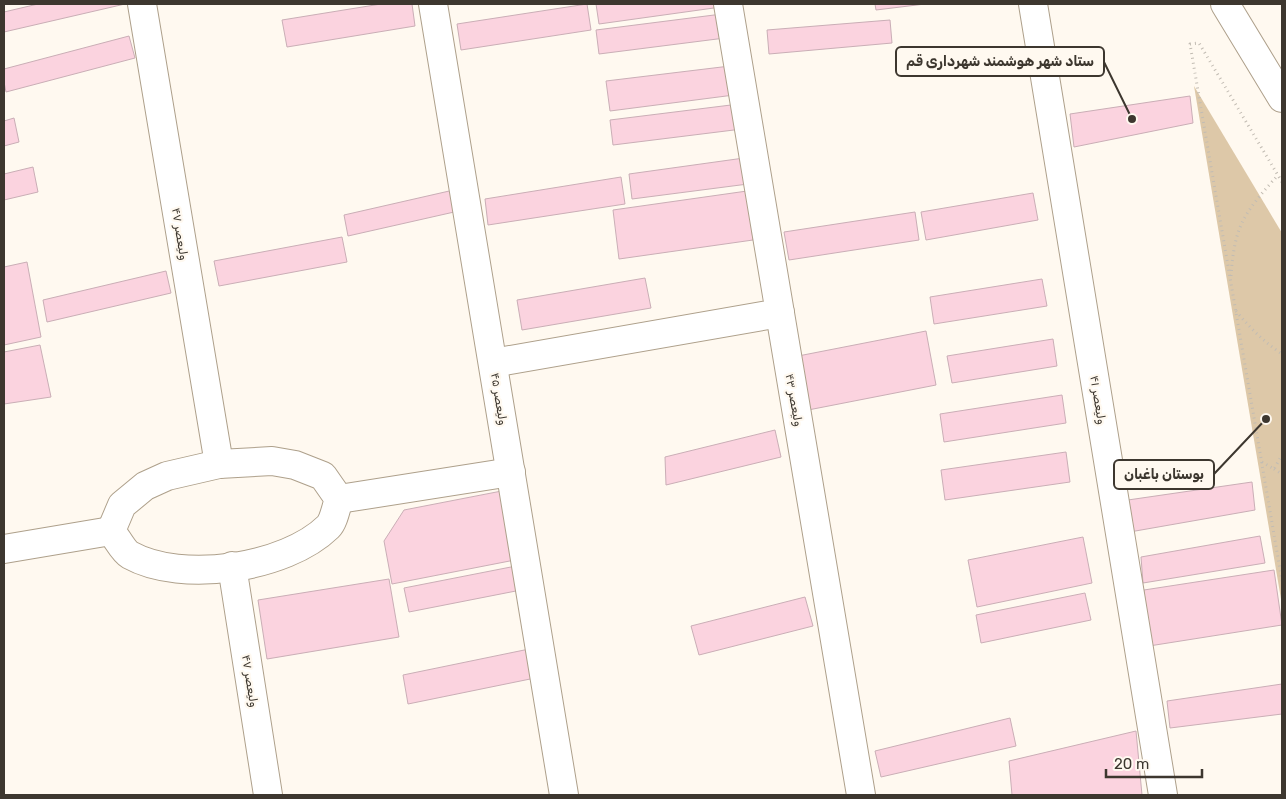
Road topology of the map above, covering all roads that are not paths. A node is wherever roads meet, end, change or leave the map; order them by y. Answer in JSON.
{"nodes":[{"id":1,"x":142,"y":4,"type":"edge"},
{"id":2,"x":433,"y":4,"type":"edge"},
{"id":3,"x":728,"y":4,"type":"edge"},
{"id":4,"x":1033,"y":4,"type":"edge"},
{"id":5,"x":1225,"y":4,"type":"edge"},
{"id":6,"x":1282,"y":98,"type":"edge"},
{"id":7,"x":780,"y":313,"type":"junction"},
{"id":8,"x":493,"y":363,"type":"junction"},
{"id":9,"x":218,"y":464,"type":"junction"},
{"id":10,"x":512,"y":472,"type":"junction"},
{"id":11,"x":339,"y":499,"type":"junction"},
{"id":12,"x":112,"y":532,"type":"junction"},
{"id":13,"x":4,"y":549,"type":"edge"},
{"id":14,"x":232,"y":566,"type":"junction"},
{"id":15,"x":268,"y":795,"type":"edge"},
{"id":16,"x":564,"y":795,"type":"edge"},
{"id":17,"x":861,"y":795,"type":"edge"},
{"id":18,"x":1163,"y":795,"type":"edge"}],
"edges":[{"from":1,"to":9,"type":"street","name":"ولیعصر ۴۷"},
{"from":2,"to":8,"type":"street","name":"ولیعصر ۴۵"},
{"from":3,"to":7,"type":"street","name":"ولیعصر ۴۳"},
{"from":4,"to":18,"type":"street","name":"ولیعصر ۴۱"},
{"from":5,"to":6,"type":"street"},
{"from":7,"to":8,"type":"street"},
{"from":7,"to":17,"type":"street","name":"ولیعصر ۴۳"},
{"from":8,"to":10,"type":"street","name":"ولیعصر ۴۵"},
{"from":9,"to":11,"type":"street"},
{"from":9,"to":12,"type":"street"},
{"from":10,"to":11,"type":"street"},
{"from":10,"to":16,"type":"street","name":"ولیعصر ۴۵"},
{"from":11,"to":14,"type":"street"},
{"from":12,"to":13,"type":"street"},
{"from":12,"to":14,"type":"street"},
{"from":14,"to":15,"type":"street","name":"ولیعصر ۴۷"}]}
